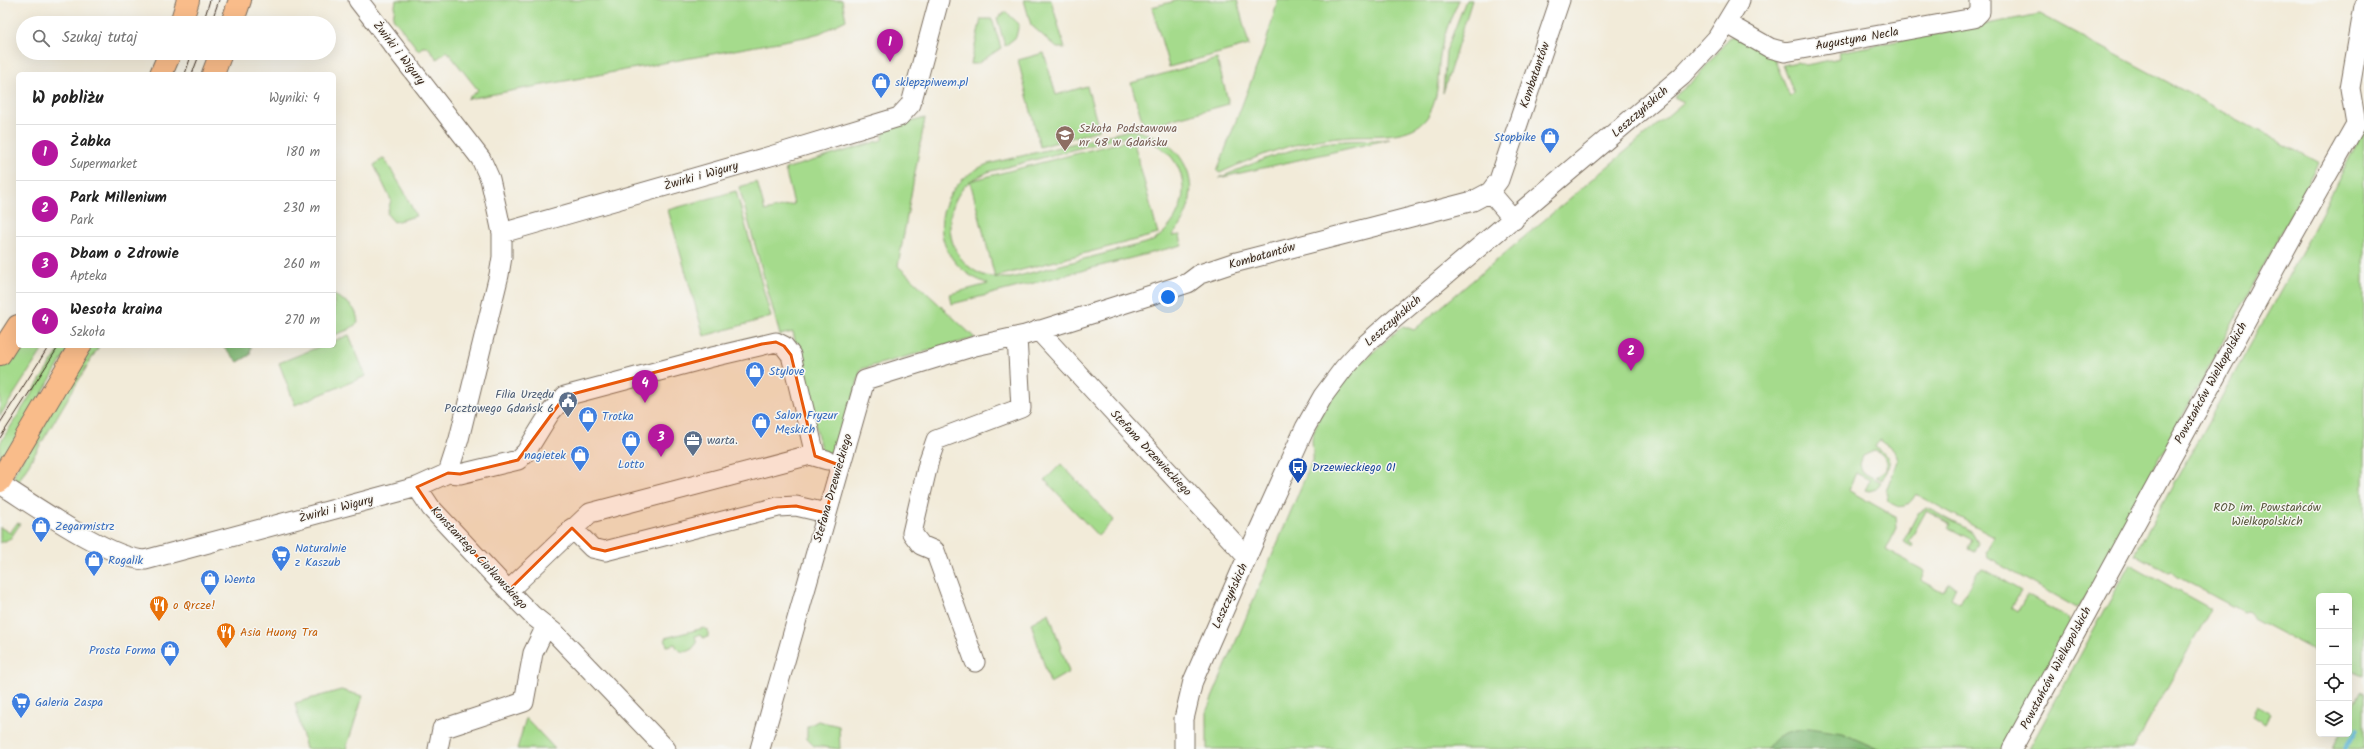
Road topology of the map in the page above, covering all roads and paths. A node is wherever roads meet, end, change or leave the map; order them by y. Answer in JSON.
{"nodes":[{"id":1,"x":188,"y":0,"type":"edge"},
{"id":2,"x":240,"y":0,"type":"edge"},
{"id":3,"x":358,"y":0,"type":"edge"},
{"id":4,"x":940,"y":0,"type":"edge"},
{"id":5,"x":1560,"y":0,"type":"edge"},
{"id":6,"x":1740,"y":0,"type":"edge"},
{"id":7,"x":1980,"y":0,"type":"edge"},
{"id":8,"x":2364,"y":6,"type":"edge"},
{"id":9,"x":183,"y":16,"type":"edge"},
{"id":10,"x":234,"y":16,"type":"edge"},
{"id":11,"x":1726,"y":23,"type":"junction"},
{"id":12,"x":167,"y":60,"type":"edge"},
{"id":13,"x":218,"y":60,"type":"edge"},
{"id":14,"x":162,"y":72,"type":"edge"},
{"id":15,"x":214,"y":72,"type":"edge"},
{"id":16,"x":1490,"y":192,"type":"junction"},
{"id":17,"x":1514,"y":220,"type":"junction"},
{"id":18,"x":502,"y":233,"type":"junction"},
{"id":19,"x":16,"y":329,"type":"edge"},
{"id":20,"x":1038,"y":330,"type":"junction"},
{"id":21,"x":1017,"y":337,"type":"junction"},
{"id":22,"x":79,"y":348,"type":"edge"},
{"id":23,"x":1,"y":350,"type":"edge"},
{"id":24,"x":815,"y":455,"type":"junction"},
{"id":25,"x":839,"y":465,"type":"junction"},
{"id":26,"x":448,"y":473,"type":"junction"},
{"id":27,"x":0,"y":482,"type":"edge"},
{"id":28,"x":417,"y":487,"type":"junction"},
{"id":29,"x":826,"y":513,"type":"junction"},
{"id":30,"x":572,"y":528,"type":"junction"},
{"id":31,"x":1247,"y":557,"type":"junction"},
{"id":32,"x":509,"y":590,"type":"junction"},
{"id":33,"x":546,"y":626,"type":"junction"},
{"id":34,"x":975,"y":662,"type":"dead end"},
{"id":35,"x":1178,"y":745,"type":"edge"},
{"id":36,"x":438,"y":749,"type":"edge"},
{"id":37,"x":666,"y":749,"type":"edge"},
{"id":38,"x":760,"y":749,"type":"edge"},
{"id":39,"x":2012,"y":749,"type":"edge"}],
"edges":[{"from":1,"to":9,"type":"main road"},
{"from":2,"to":10,"type":"main road"},
{"from":3,"to":18,"type":"street","name":"Żwirki i Wigury"},
{"from":4,"to":18,"type":"street","name":"Żwirki i Wigury"},
{"from":5,"to":16,"type":"street","name":"Kombatantów"},
{"from":6,"to":11,"type":"street","name":"Leszczyńskich"},
{"from":7,"to":11,"type":"street","name":"Augustyna Necla"},
{"from":8,"to":39,"type":"street","name":"Powstańców Wielkopolskich"},
{"from":11,"to":17,"type":"street","name":"Leszczyńskich"},
{"from":12,"to":14,"type":"main road"},
{"from":13,"to":15,"type":"main road"},
{"from":16,"to":17,"type":"street"},
{"from":16,"to":20,"type":"street","name":"Kombatantów"},
{"from":17,"to":31,"type":"street","name":"Leszczyńskich"},
{"from":18,"to":26,"type":"street","name":"Żwirki i Wigury"},
{"from":19,"to":23,"type":"main road"},
{"from":20,"to":21,"type":"street","name":"Stefana Drzewieckiego"},
{"from":20,"to":31,"type":"street","name":"Stefana Drzewieckiego"},
{"from":21,"to":25,"type":"street","name":"Stefana Drzewieckiego"},
{"from":21,"to":34,"type":"street"},
{"from":22,"to":27,"type":"main road"},
{"from":24,"to":25,"type":"street"},
{"from":24,"to":26,"type":"street"},
{"from":24,"to":30,"type":"street"},
{"from":25,"to":29,"type":"street","name":"Stefana Drzewieckiego"},
{"from":26,"to":28,"type":"street","name":"Żwirki i Wigury"},
{"from":27,"to":28,"type":"street","name":"Żwirki i Wigury"},
{"from":28,"to":32,"type":"street","name":"Konstantego Ciołkowskiego"},
{"from":29,"to":30,"type":"street"},
{"from":29,"to":38,"type":"street","name":"Stefana Drzewieckiego"},
{"from":30,"to":32,"type":"street"},
{"from":31,"to":35,"type":"street","name":"Leszczyńskich"},
{"from":32,"to":33,"type":"street","name":"Konstantego Ciołkowskiego"},
{"from":33,"to":36,"type":"street"},
{"from":33,"to":37,"type":"street","name":"Konstantego Ciołkowskiego"}]}
